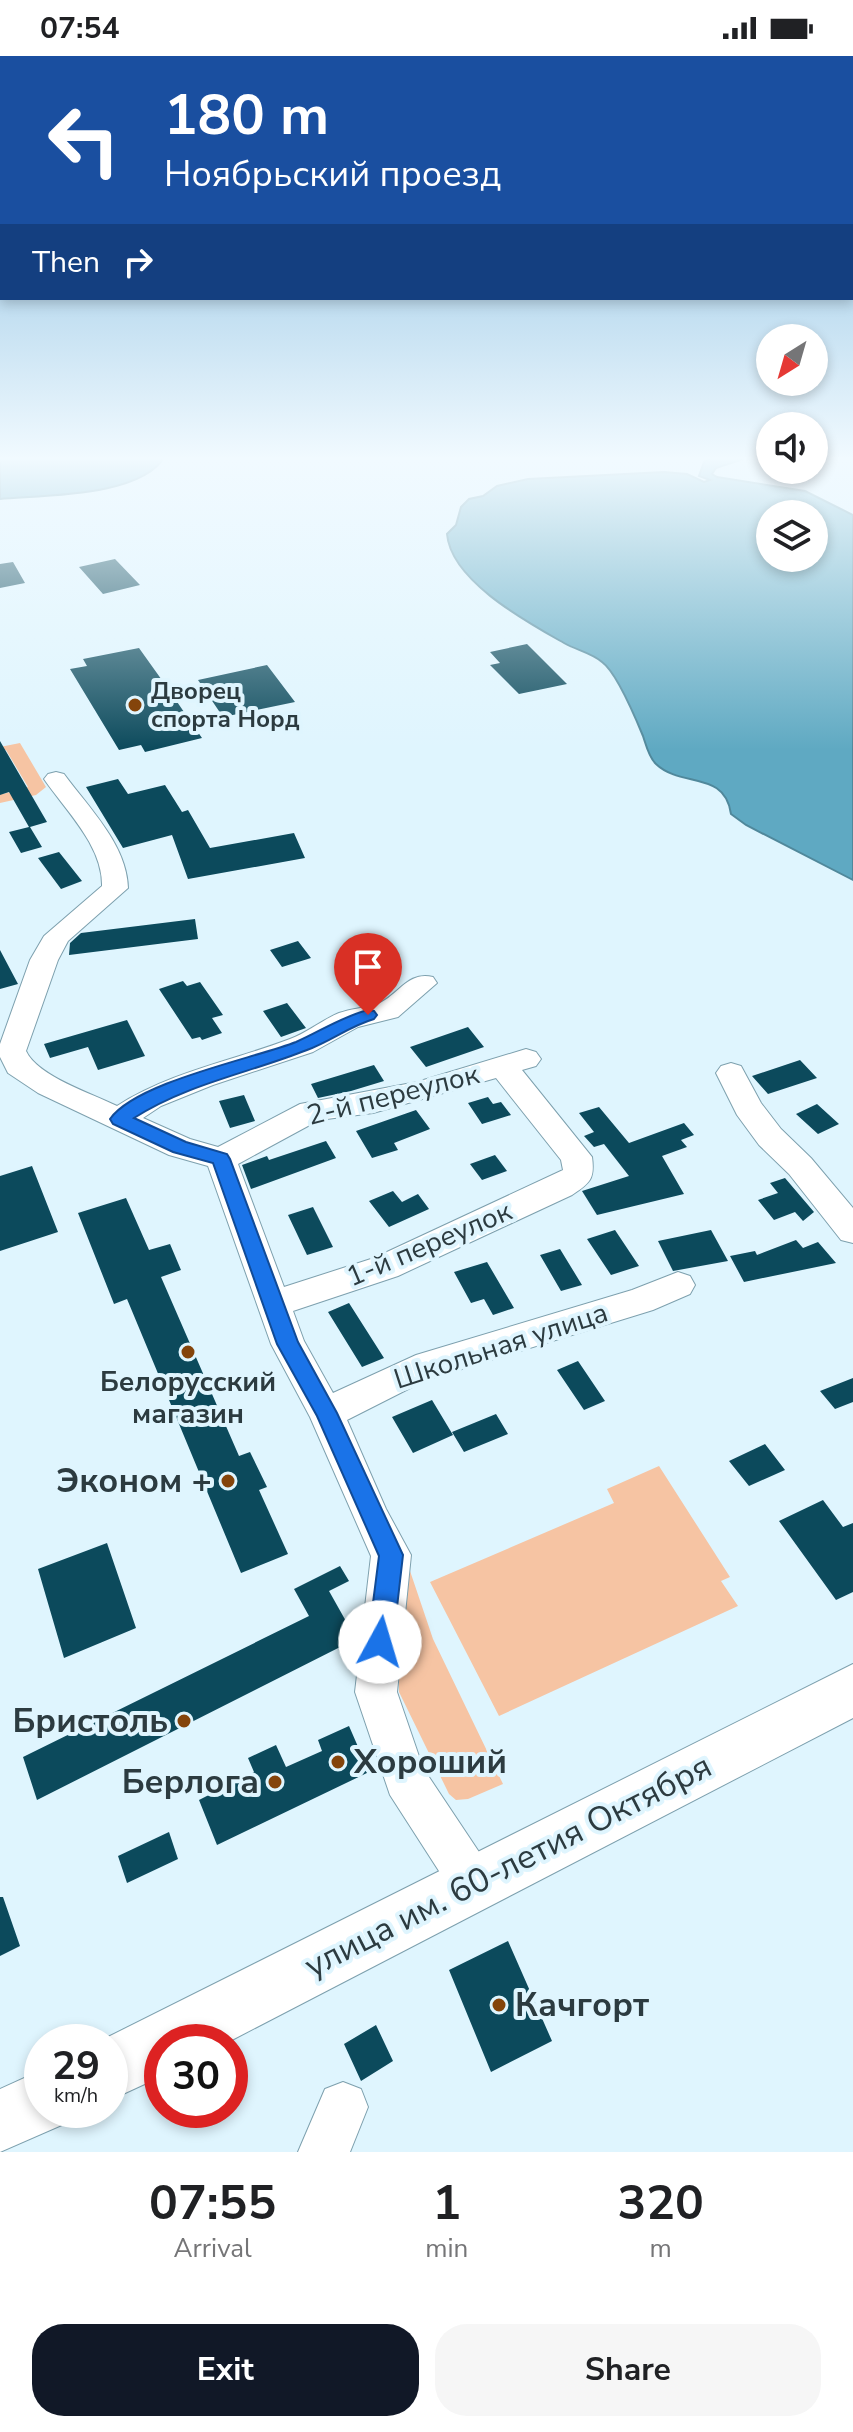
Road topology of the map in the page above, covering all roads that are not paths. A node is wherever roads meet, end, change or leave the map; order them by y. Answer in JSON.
{"nodes":[{"id":1,"x":56,"y":779,"type":"dead end"},
{"id":2,"x":423,"y":983,"type":"dead end"},
{"id":3,"x":731,"y":1073,"type":"dead end"},
{"id":4,"x":119,"y":1119,"type":"junction"},
{"id":5,"x":221,"y":1159,"type":"junction"},
{"id":6,"x":579,"y":1175,"type":"joint"},
{"id":7,"x":853,"y":1231,"type":"edge"},
{"id":8,"x":678,"y":1285,"type":"dead end"},
{"id":9,"x":275,"y":1304,"type":"junction"},
{"id":10,"x":326,"y":1413,"type":"junction"},
{"id":11,"x":853,"y":1690,"type":"edge"},
{"id":12,"x":473,"y":1883,"type":"junction"},
{"id":13,"x":198,"y":2024,"type":"edge"},
{"id":14,"x":24,"y":2111,"type":"edge"},
{"id":15,"x":0,"y":2122,"type":"edge"}],
"edges":[{"from":1,"to":4,"type":"street"},
{"from":2,"to":4,"type":"street"},
{"from":3,"to":7,"type":"street"},
{"from":4,"to":5,"type":"street"},
{"from":5,"to":6,"type":"street","name":"2-й переулок"},
{"from":5,"to":9,"type":"street"},
{"from":6,"to":9,"type":"street","name":"1-й переулок"},
{"from":8,"to":10,"type":"street","name":"Школьная улица"},
{"from":9,"to":10,"type":"street"},
{"from":10,"to":12,"type":"street"},
{"from":11,"to":12,"type":"main road","name":"улица им. 60-летия Октября"},
{"from":12,"to":13,"type":"main road","name":"улица им. 60-летия Октября"},
{"from":14,"to":15,"type":"main road"}]}
